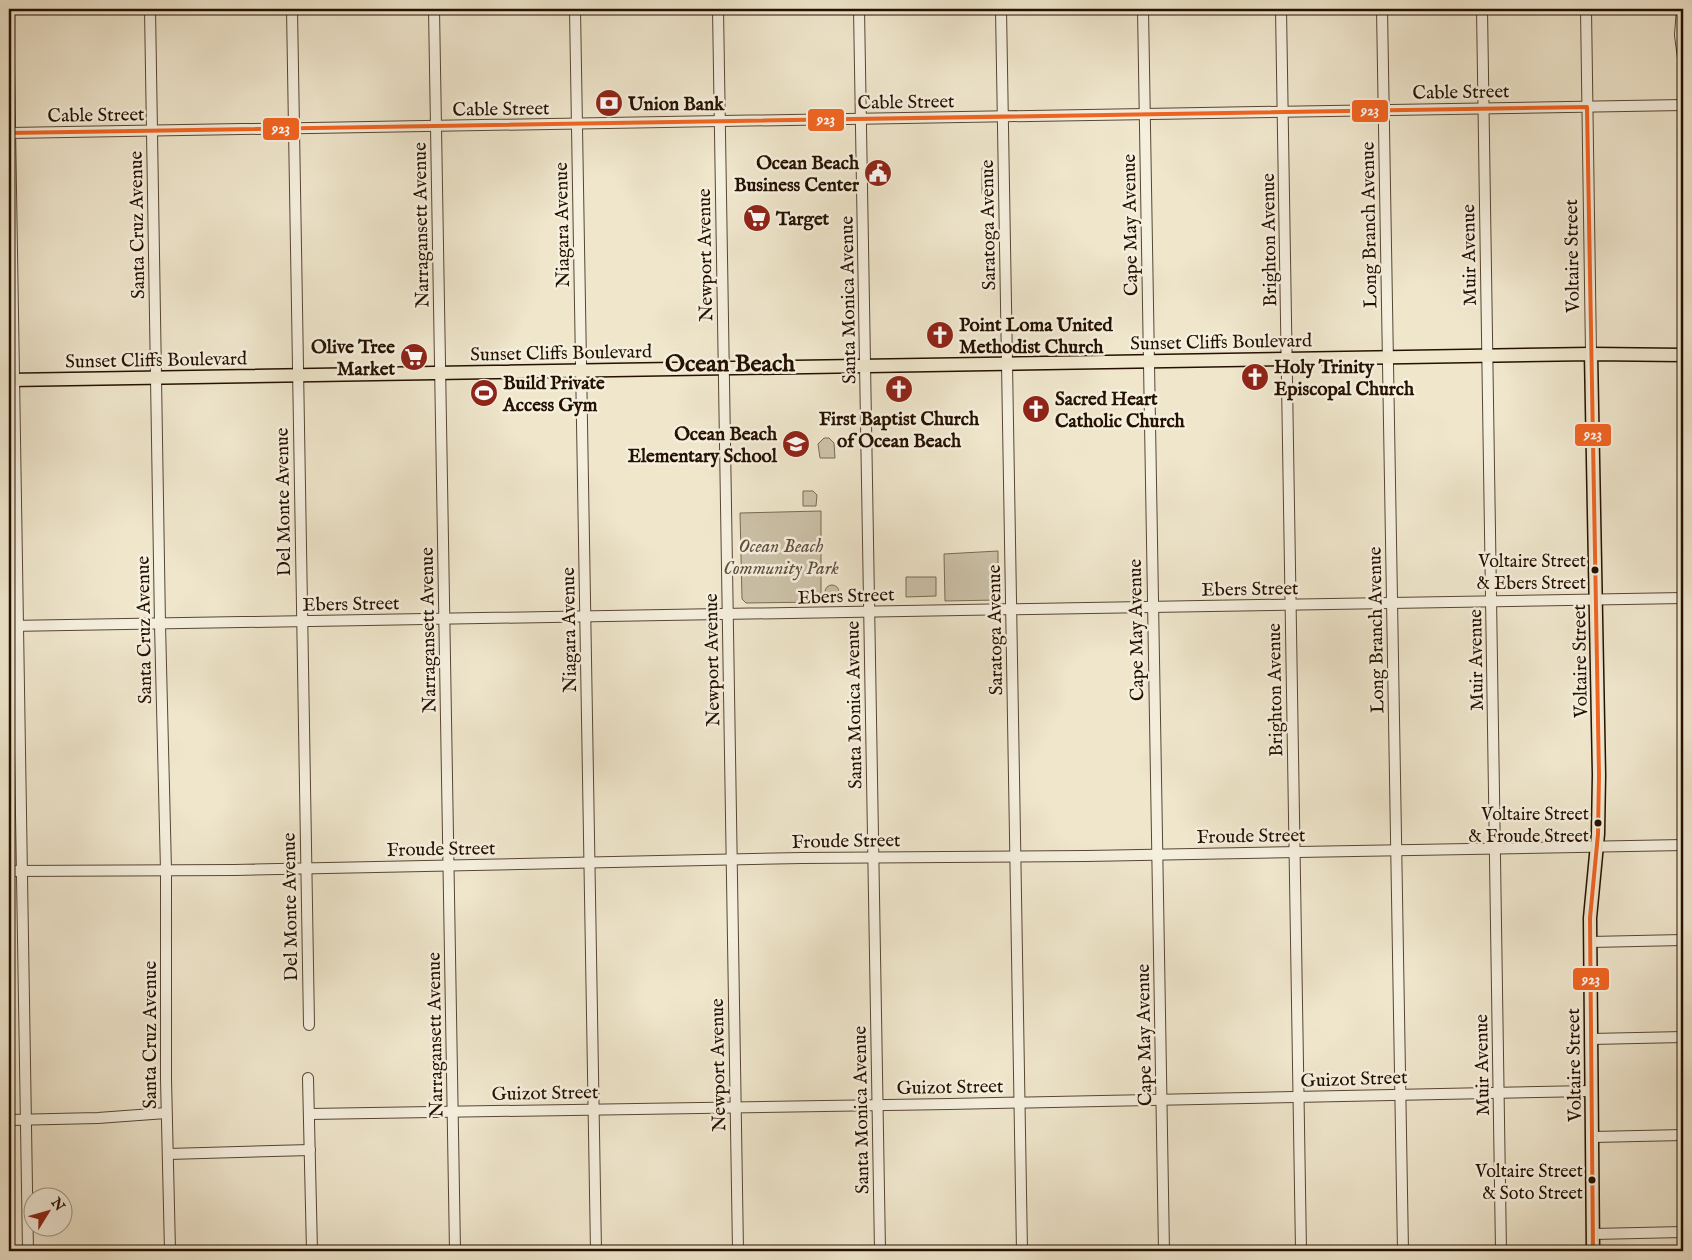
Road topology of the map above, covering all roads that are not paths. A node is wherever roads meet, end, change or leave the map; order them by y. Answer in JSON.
{"nodes":[{"id":1,"x":150,"y":9,"type":"edge"},
{"id":2,"x":292,"y":9,"type":"edge"},
{"id":3,"x":434,"y":9,"type":"edge"},
{"id":4,"x":575,"y":9,"type":"edge"},
{"id":5,"x":718,"y":9,"type":"edge"},
{"id":6,"x":859,"y":9,"type":"edge"},
{"id":7,"x":1002,"y":9,"type":"edge"},
{"id":8,"x":1143,"y":9,"type":"edge"},
{"id":9,"x":1281,"y":9,"type":"edge"},
{"id":10,"x":1382,"y":9,"type":"edge"},
{"id":11,"x":1482,"y":9,"type":"edge"},
{"id":12,"x":1586,"y":9,"type":"edge"},
{"id":13,"x":1682,"y":9,"type":"edge"},
{"id":14,"x":1683,"y":58,"type":"edge"},
{"id":15,"x":9,"y":64,"type":"edge"},
{"id":16,"x":1683,"y":105,"type":"edge"},
{"id":17,"x":1587,"y":107,"type":"junction"},
{"id":18,"x":1484,"y":108,"type":"junction"},
{"id":19,"x":1384,"y":110,"type":"junction"},
{"id":20,"x":1283,"y":112,"type":"junction"},
{"id":21,"x":1145,"y":115,"type":"junction"},
{"id":22,"x":1003,"y":116,"type":"junction"},
{"id":23,"x":861,"y":118,"type":"junction"},
{"id":24,"x":720,"y":122,"type":"junction"},
{"id":25,"x":578,"y":124,"type":"junction"},
{"id":26,"x":436,"y":126,"type":"junction"},
{"id":27,"x":294,"y":128,"type":"junction"},
{"id":28,"x":152,"y":131,"type":"junction"},
{"id":29,"x":9,"y":133,"type":"edge"},
{"id":30,"x":1591,"y":354,"type":"junction"},
{"id":31,"x":1683,"y":355,"type":"edge"},
{"id":32,"x":1487,"y":356,"type":"junction"},
{"id":33,"x":1388,"y":357,"type":"junction"},
{"id":34,"x":1288,"y":358,"type":"junction"},
{"id":35,"x":1149,"y":362,"type":"junction"},
{"id":36,"x":1006,"y":364,"type":"junction"},
{"id":37,"x":865,"y":366,"type":"junction"},
{"id":38,"x":724,"y":367,"type":"junction"},
{"id":39,"x":581,"y":370,"type":"junction"},
{"id":40,"x":439,"y":373,"type":"junction"},
{"id":41,"x":298,"y":375,"type":"junction"},
{"id":42,"x":156,"y":377,"type":"junction"},
{"id":43,"x":11,"y":380,"type":"edge"},
{"id":44,"x":1683,"y":598,"type":"edge"},
{"id":45,"x":1596,"y":600,"type":"junction"},
{"id":46,"x":1492,"y":602,"type":"junction"},
{"id":47,"x":1393,"y":603,"type":"junction"},
{"id":48,"x":1291,"y":605,"type":"junction"},
{"id":49,"x":1153,"y":608,"type":"junction"},
{"id":50,"x":1011,"y":609,"type":"junction"},
{"id":51,"x":870,"y":611,"type":"junction"},
{"id":52,"x":727,"y":614,"type":"junction"},
{"id":53,"x":585,"y":616,"type":"junction"},
{"id":54,"x":444,"y":618,"type":"junction"},
{"id":55,"x":302,"y":621,"type":"junction"},
{"id":56,"x":160,"y":624,"type":"junction"},
{"id":57,"x":14,"y":626,"type":"edge"},
{"id":58,"x":1683,"y":845,"type":"edge"},
{"id":59,"x":1597,"y":846,"type":"junction"},
{"id":60,"x":1496,"y":849,"type":"junction"},
{"id":61,"x":1396,"y":850,"type":"junction"},
{"id":62,"x":1294,"y":852,"type":"junction"},
{"id":63,"x":1156,"y":854,"type":"junction"},
{"id":64,"x":1014,"y":855,"type":"junction"},
{"id":65,"x":873,"y":857,"type":"junction"},
{"id":66,"x":732,"y":861,"type":"junction"},
{"id":67,"x":590,"y":863,"type":"junction"},
{"id":68,"x":448,"y":865,"type":"junction"},
{"id":69,"x":305,"y":867,"type":"junction"},
{"id":70,"x":166,"y":870,"type":"junction"},
{"id":71,"x":9,"y":871,"type":"edge"},
{"id":72,"x":23,"y":871,"type":"junction"},
{"id":73,"x":1683,"y":940,"type":"edge"},
{"id":74,"x":1590,"y":942,"type":"junction"},
{"id":75,"x":309,"y":1025,"type":"dead end"},
{"id":76,"x":1683,"y":1038,"type":"edge"},
{"id":77,"x":1591,"y":1039,"type":"junction"},
{"id":78,"x":308,"y":1078,"type":"dead end"},
{"id":79,"x":1592,"y":1090,"type":"junction"},
{"id":80,"x":1499,"y":1092,"type":"junction"},
{"id":81,"x":1401,"y":1094,"type":"junction"},
{"id":82,"x":1300,"y":1097,"type":"junction"},
{"id":83,"x":1161,"y":1100,"type":"junction"},
{"id":84,"x":1019,"y":1102,"type":"junction"},
{"id":85,"x":877,"y":1104,"type":"junction"},
{"id":86,"x":735,"y":1107,"type":"junction"},
{"id":87,"x":593,"y":1109,"type":"junction"},
{"id":88,"x":453,"y":1112,"type":"junction"},
{"id":89,"x":166,"y":1113,"type":"junction"},
{"id":90,"x":309,"y":1114,"type":"junction"},
{"id":91,"x":26,"y":1119,"type":"junction"},
{"id":92,"x":9,"y":1120,"type":"edge"},
{"id":93,"x":1683,"y":1135,"type":"edge"},
{"id":94,"x":1593,"y":1137,"type":"junction"},
{"id":95,"x":310,"y":1150,"type":"junction"},
{"id":96,"x":168,"y":1154,"type":"junction"},
{"id":97,"x":1683,"y":1232,"type":"edge"},
{"id":98,"x":1593,"y":1234,"type":"junction"},
{"id":99,"x":28,"y":1251,"type":"edge"},
{"id":100,"x":170,"y":1251,"type":"edge"},
{"id":101,"x":312,"y":1251,"type":"edge"},
{"id":102,"x":454,"y":1251,"type":"edge"},
{"id":103,"x":596,"y":1251,"type":"edge"},
{"id":104,"x":738,"y":1251,"type":"edge"},
{"id":105,"x":880,"y":1251,"type":"edge"},
{"id":106,"x":1022,"y":1251,"type":"edge"},
{"id":107,"x":1164,"y":1251,"type":"edge"},
{"id":108,"x":1301,"y":1251,"type":"edge"},
{"id":109,"x":1403,"y":1251,"type":"edge"},
{"id":110,"x":1501,"y":1251,"type":"edge"},
{"id":111,"x":1593,"y":1251,"type":"edge"}],
"edges":[{"from":1,"to":28,"type":"street","name":"Santa Cruz Avenue"},
{"from":2,"to":27,"type":"street","name":"Del Monte Avenue"},
{"from":3,"to":26,"type":"street","name":"Narragansett Avenue"},
{"from":4,"to":25,"type":"street","name":"Niagara Avenue"},
{"from":5,"to":24,"type":"street","name":"Newport Avenue"},
{"from":6,"to":23,"type":"street","name":"Santa Monica Avenue"},
{"from":7,"to":22,"type":"street","name":"Saratoga Avenue"},
{"from":8,"to":21,"type":"street","name":"Cape May Avenue"},
{"from":9,"to":20,"type":"street","name":"Brighton Avenue"},
{"from":10,"to":19,"type":"street","name":"Long Branch Avenue"},
{"from":11,"to":18,"type":"street","name":"Muir Avenue"},
{"from":12,"to":17,"type":"street","name":"Voltaire Street"},
{"from":13,"to":14,"type":"street"},
{"from":15,"to":29,"type":"street"},
{"from":16,"to":17,"type":"street","name":"Cable Street"},
{"from":17,"to":18,"type":"street","name":"Cable Street"},
{"from":17,"to":30,"type":"street","name":"Voltaire Street"},
{"from":18,"to":19,"type":"street","name":"Cable Street"},
{"from":18,"to":32,"type":"street","name":"Muir Avenue"},
{"from":19,"to":20,"type":"street","name":"Cable Street"},
{"from":19,"to":33,"type":"street","name":"Long Branch Avenue"},
{"from":20,"to":21,"type":"street","name":"Cable Street"},
{"from":20,"to":34,"type":"street","name":"Brighton Avenue"},
{"from":21,"to":22,"type":"street","name":"Cable Street"},
{"from":21,"to":35,"type":"street","name":"Cape May Avenue"},
{"from":22,"to":23,"type":"street","name":"Cable Street"},
{"from":22,"to":36,"type":"street","name":"Saratoga Avenue"},
{"from":23,"to":24,"type":"street","name":"Cable Street"},
{"from":23,"to":37,"type":"street","name":"Santa Monica Avenue"},
{"from":24,"to":25,"type":"street","name":"Cable Street"},
{"from":24,"to":38,"type":"street","name":"Newport Avenue"},
{"from":25,"to":26,"type":"street","name":"Cable Street"},
{"from":25,"to":39,"type":"street","name":"Niagara Avenue"},
{"from":26,"to":27,"type":"street","name":"Cable Street"},
{"from":26,"to":40,"type":"street","name":"Narragansett Avenue"},
{"from":27,"to":28,"type":"street","name":"Cable Street"},
{"from":27,"to":41,"type":"street","name":"Del Monte Avenue"},
{"from":28,"to":29,"type":"street","name":"Cable Street"},
{"from":28,"to":42,"type":"street","name":"Santa Cruz Avenue"},
{"from":29,"to":43,"type":"street"},
{"from":30,"to":31,"type":"main road","name":"Sunset Cliffs Boulevard"},
{"from":30,"to":32,"type":"main road","name":"Sunset Cliffs Boulevard"},
{"from":30,"to":45,"type":"main road","name":"Voltaire Street"},
{"from":32,"to":33,"type":"main road","name":"Sunset Cliffs Boulevard"},
{"from":32,"to":46,"type":"street","name":"Muir Avenue"},
{"from":33,"to":34,"type":"main road","name":"Sunset Cliffs Boulevard"},
{"from":33,"to":47,"type":"street","name":"Long Branch Avenue"},
{"from":34,"to":35,"type":"main road","name":"Sunset Cliffs Boulevard"},
{"from":34,"to":48,"type":"street","name":"Brighton Avenue"},
{"from":35,"to":36,"type":"main road","name":"Sunset Cliffs Boulevard"},
{"from":35,"to":49,"type":"street","name":"Cape May Avenue"},
{"from":36,"to":37,"type":"main road","name":"Sunset Cliffs Boulevard"},
{"from":36,"to":50,"type":"street","name":"Saratoga Avenue"},
{"from":37,"to":38,"type":"main road","name":"Sunset Cliffs Boulevard"},
{"from":37,"to":51,"type":"street","name":"Santa Monica Avenue"},
{"from":38,"to":39,"type":"main road","name":"Sunset Cliffs Boulevard"},
{"from":38,"to":52,"type":"street","name":"Newport Avenue"},
{"from":39,"to":40,"type":"main road","name":"Sunset Cliffs Boulevard"},
{"from":39,"to":53,"type":"street","name":"Niagara Avenue"},
{"from":40,"to":41,"type":"main road","name":"Sunset Cliffs Boulevard"},
{"from":40,"to":54,"type":"street","name":"Narragansett Avenue"},
{"from":41,"to":42,"type":"main road","name":"Sunset Cliffs Boulevard"},
{"from":41,"to":55,"type":"street","name":"Del Monte Avenue"},
{"from":42,"to":43,"type":"main road","name":"Sunset Cliffs Boulevard"},
{"from":42,"to":56,"type":"street","name":"Santa Cruz Avenue"},
{"from":43,"to":57,"type":"street"},
{"from":44,"to":45,"type":"street","name":"Ebers Street"},
{"from":45,"to":46,"type":"street","name":"Ebers Street"},
{"from":45,"to":59,"type":"main road","name":"Voltaire Street"},
{"from":46,"to":47,"type":"street","name":"Ebers Street"},
{"from":46,"to":60,"type":"street","name":"Muir Avenue"},
{"from":47,"to":48,"type":"street","name":"Ebers Street"},
{"from":47,"to":61,"type":"street","name":"Long Branch Avenue"},
{"from":48,"to":49,"type":"street","name":"Ebers Street"},
{"from":48,"to":62,"type":"street","name":"Brighton Avenue"},
{"from":49,"to":50,"type":"street","name":"Ebers Street"},
{"from":49,"to":63,"type":"street","name":"Cape May Avenue"},
{"from":50,"to":51,"type":"street","name":"Ebers Street"},
{"from":50,"to":64,"type":"street","name":"Saratoga Avenue"},
{"from":51,"to":52,"type":"street","name":"Ebers Street"},
{"from":51,"to":65,"type":"street","name":"Santa Monica Avenue"},
{"from":52,"to":53,"type":"street","name":"Ebers Street"},
{"from":52,"to":66,"type":"street","name":"Newport Avenue"},
{"from":53,"to":54,"type":"street","name":"Ebers Street"},
{"from":53,"to":67,"type":"street","name":"Niagara Avenue"},
{"from":54,"to":55,"type":"street","name":"Ebers Street"},
{"from":54,"to":68,"type":"street","name":"Narragansett Avenue"},
{"from":55,"to":56,"type":"street","name":"Ebers Street"},
{"from":55,"to":69,"type":"street","name":"Del Monte Avenue"},
{"from":56,"to":57,"type":"street","name":"Ebers Street"},
{"from":56,"to":70,"type":"street","name":"Santa Cruz Avenue"},
{"from":57,"to":72,"type":"street"},
{"from":58,"to":59,"type":"street","name":"Froude Street"},
{"from":59,"to":60,"type":"street","name":"Froude Street"},
{"from":59,"to":74,"type":"main road","name":"Voltaire Street"},
{"from":60,"to":61,"type":"street","name":"Froude Street"},
{"from":60,"to":80,"type":"street","name":"Muir Avenue"},
{"from":61,"to":62,"type":"street","name":"Froude Street"},
{"from":61,"to":81,"type":"street","name":"Long Branch Avenue"},
{"from":62,"to":63,"type":"street","name":"Froude Street"},
{"from":62,"to":82,"type":"street","name":"Brighton Avenue"},
{"from":63,"to":64,"type":"street","name":"Froude Street"},
{"from":63,"to":83,"type":"street","name":"Cape May Avenue"},
{"from":64,"to":65,"type":"street","name":"Froude Street"},
{"from":64,"to":84,"type":"street","name":"Saratoga Avenue"},
{"from":65,"to":66,"type":"street","name":"Froude Street"},
{"from":65,"to":85,"type":"street","name":"Santa Monica Avenue"},
{"from":66,"to":67,"type":"street","name":"Froude Street"},
{"from":66,"to":86,"type":"street","name":"Newport Avenue"},
{"from":67,"to":68,"type":"street","name":"Froude Street"},
{"from":67,"to":87,"type":"street","name":"Niagara Avenue"},
{"from":68,"to":69,"type":"street","name":"Froude Street"},
{"from":68,"to":88,"type":"street","name":"Narragansett Avenue"},
{"from":69,"to":70,"type":"street","name":"Froude Street"},
{"from":69,"to":75,"type":"street","name":"Del Monte Avenue"},
{"from":70,"to":72,"type":"street","name":"Froude Street"},
{"from":70,"to":89,"type":"street","name":"Santa Cruz Avenue"},
{"from":71,"to":72,"type":"street","name":"Froude Street"},
{"from":72,"to":91,"type":"street"},
{"from":73,"to":74,"type":"street"},
{"from":74,"to":77,"type":"main road","name":"Voltaire Street"},
{"from":76,"to":77,"type":"street"},
{"from":77,"to":79,"type":"main road","name":"Voltaire Street"},
{"from":78,"to":90,"type":"street"},
{"from":79,"to":80,"type":"street","name":"Guizot Street"},
{"from":79,"to":94,"type":"main road","name":"Voltaire Street"},
{"from":80,"to":81,"type":"street","name":"Guizot Street"},
{"from":80,"to":110,"type":"street","name":"Muir Avenue"},
{"from":81,"to":82,"type":"street","name":"Guizot Street"},
{"from":81,"to":109,"type":"street","name":"Long Branch Avenue"},
{"from":82,"to":83,"type":"street","name":"Guizot Street"},
{"from":82,"to":108,"type":"street","name":"Brighton Avenue"},
{"from":83,"to":84,"type":"street","name":"Guizot Street"},
{"from":83,"to":107,"type":"street","name":"Cape May Avenue"},
{"from":84,"to":85,"type":"street","name":"Guizot Street"},
{"from":84,"to":106,"type":"street","name":"Saratoga Avenue"},
{"from":85,"to":86,"type":"street","name":"Guizot Street"},
{"from":85,"to":105,"type":"street","name":"Santa Monica Avenue"},
{"from":86,"to":87,"type":"street","name":"Guizot Street"},
{"from":86,"to":104,"type":"street","name":"Newport Avenue"},
{"from":87,"to":88,"type":"street","name":"Guizot Street"},
{"from":87,"to":103,"type":"street","name":"Niagara Avenue"},
{"from":88,"to":90,"type":"street","name":"Guizot Street"},
{"from":88,"to":102,"type":"street","name":"Narragansett Avenue"},
{"from":89,"to":91,"type":"street"},
{"from":89,"to":96,"type":"street","name":"Santa Cruz Avenue"},
{"from":90,"to":95,"type":"street"},
{"from":91,"to":92,"type":"street"},
{"from":91,"to":99,"type":"street"},
{"from":93,"to":94,"type":"street"},
{"from":94,"to":98,"type":"main road","name":"Voltaire Street"},
{"from":95,"to":96,"type":"street"},
{"from":95,"to":101,"type":"street"},
{"from":96,"to":100,"type":"street","name":"Santa Cruz Avenue"},
{"from":97,"to":98,"type":"street"},
{"from":98,"to":111,"type":"main road","name":"Voltaire Street"}]}
